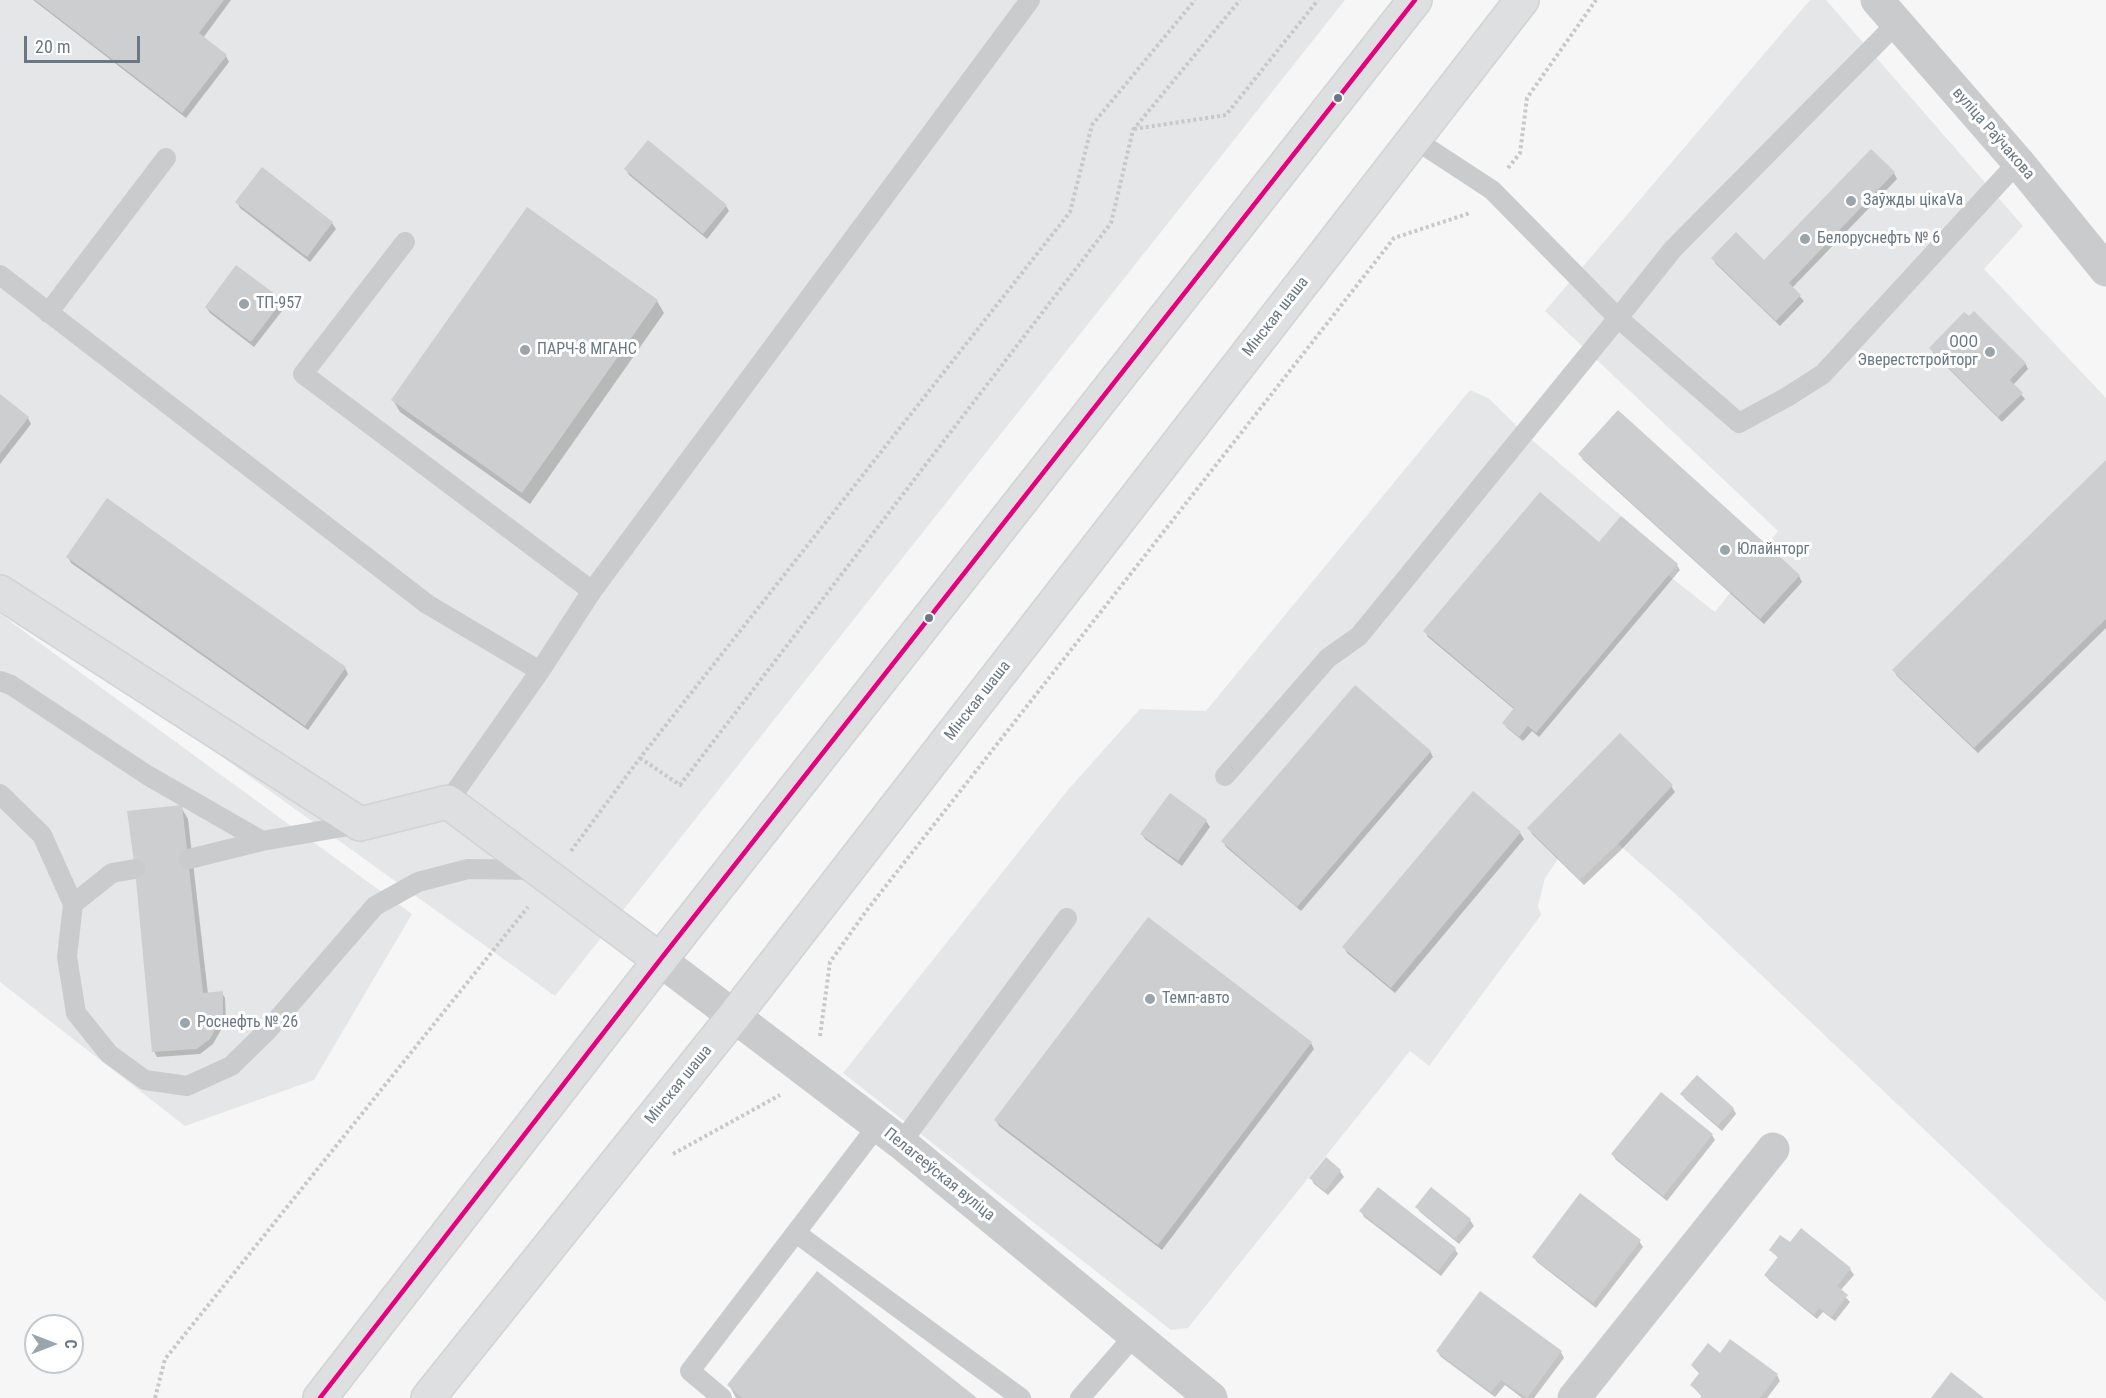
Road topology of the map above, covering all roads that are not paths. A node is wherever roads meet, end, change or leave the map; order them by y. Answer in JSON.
{"nodes":[{"id":1,"x":1030,"y":0,"type":"edge"},
{"id":2,"x":1415,"y":0,"type":"edge"},
{"id":3,"x":1522,"y":0,"type":"edge"},
{"id":4,"x":1887,"y":12,"type":"edge"},
{"id":5,"x":1414,"y":139,"type":"junction"},
{"id":6,"x":166,"y":158,"type":"dead end"},
{"id":7,"x":2018,"y":162,"type":"junction"},
{"id":8,"x":405,"y":242,"type":"dead end"},
{"id":9,"x":2106,"y":270,"type":"edge"},
{"id":10,"x":0,"y":275,"type":"edge"},
{"id":11,"x":48,"y":313,"type":"junction"},
{"id":12,"x":1618,"y":318,"type":"junction"},
{"id":13,"x":592,"y":591,"type":"junction"},
{"id":14,"x":0,"y":592,"type":"edge"},
{"id":15,"x":540,"y":671,"type":"junction"},
{"id":16,"x":0,"y":681,"type":"edge"},
{"id":17,"x":1225,"y":776,"type":"dead end"},
{"id":18,"x":0,"y":794,"type":"edge"},
{"id":19,"x":448,"y":802,"type":"junction"},
{"id":20,"x":360,"y":824,"type":"junction"},
{"id":21,"x":262,"y":841,"type":"junction"},
{"id":22,"x":189,"y":859,"type":"dead end"},
{"id":23,"x":135,"y":869,"type":"dead end"},
{"id":24,"x":546,"y":873,"type":"junction"},
{"id":25,"x":73,"y":904,"type":"junction"},
{"id":26,"x":1066,"y":918,"type":"dead end"},
{"id":27,"x":660,"y":960,"type":"junction"},
{"id":28,"x":734,"y":1016,"type":"junction"},
{"id":29,"x":890,"y":1134,"type":"junction"},
{"id":30,"x":1773,"y":1149,"type":"dead end"},
{"id":31,"x":796,"y":1233,"type":"junction"},
{"id":32,"x":1134,"y":1336,"type":"junction"},
{"id":33,"x":320,"y":1398,"type":"edge"},
{"id":34,"x":428,"y":1398,"type":"edge"},
{"id":35,"x":722,"y":1398,"type":"edge"},
{"id":36,"x":1021,"y":1398,"type":"edge"},
{"id":37,"x":1080,"y":1398,"type":"edge"},
{"id":38,"x":1211,"y":1398,"type":"edge"},
{"id":39,"x":1574,"y":1398,"type":"edge"}],
"edges":[{"from":1,"to":13,"type":"lane"},
{"from":2,"to":27,"type":"main road"},
{"from":3,"to":5,"type":"main road","name":"Мінская шаша"},
{"from":4,"to":7,"type":"street","name":"вуліца Раўчакова"},
{"from":4,"to":12,"type":"lane"},
{"from":5,"to":12,"type":"lane"},
{"from":5,"to":28,"type":"main road","name":"Мінская шаша"},
{"from":6,"to":11,"type":"lane"},
{"from":7,"to":9,"type":"street","name":"вуліца Раўчакова"},
{"from":7,"to":12,"type":"lane"},
{"from":8,"to":13,"type":"lane"},
{"from":10,"to":11,"type":"lane"},
{"from":11,"to":15,"type":"lane"},
{"from":12,"to":17,"type":"lane"},
{"from":13,"to":15,"type":"lane"},
{"from":14,"to":20,"type":"main road"},
{"from":15,"to":19,"type":"lane"},
{"from":16,"to":21,"type":"lane"},
{"from":18,"to":25,"type":"lane"},
{"from":19,"to":20,"type":"main road"},
{"from":19,"to":24,"type":"main road"},
{"from":20,"to":21,"type":"lane"},
{"from":21,"to":22,"type":"lane"},
{"from":23,"to":25,"type":"lane"},
{"from":24,"to":25,"type":"lane"},
{"from":24,"to":27,"type":"main road"},
{"from":26,"to":29,"type":"lane"},
{"from":27,"to":28,"type":"street","name":"Пелагееўская вуліца"},
{"from":27,"to":33,"type":"main road"},
{"from":28,"to":29,"type":"street","name":"Пелагееўская вуліца"},
{"from":28,"to":34,"type":"main road","name":"Мінская шаша"},
{"from":29,"to":31,"type":"lane"},
{"from":29,"to":32,"type":"street","name":"Пелагееўская вуліца"},
{"from":30,"to":39,"type":"street"},
{"from":31,"to":35,"type":"lane"},
{"from":31,"to":36,"type":"lane"},
{"from":32,"to":37,"type":"lane"},
{"from":32,"to":38,"type":"street","name":"Пелагееўская вуліца"}]}
